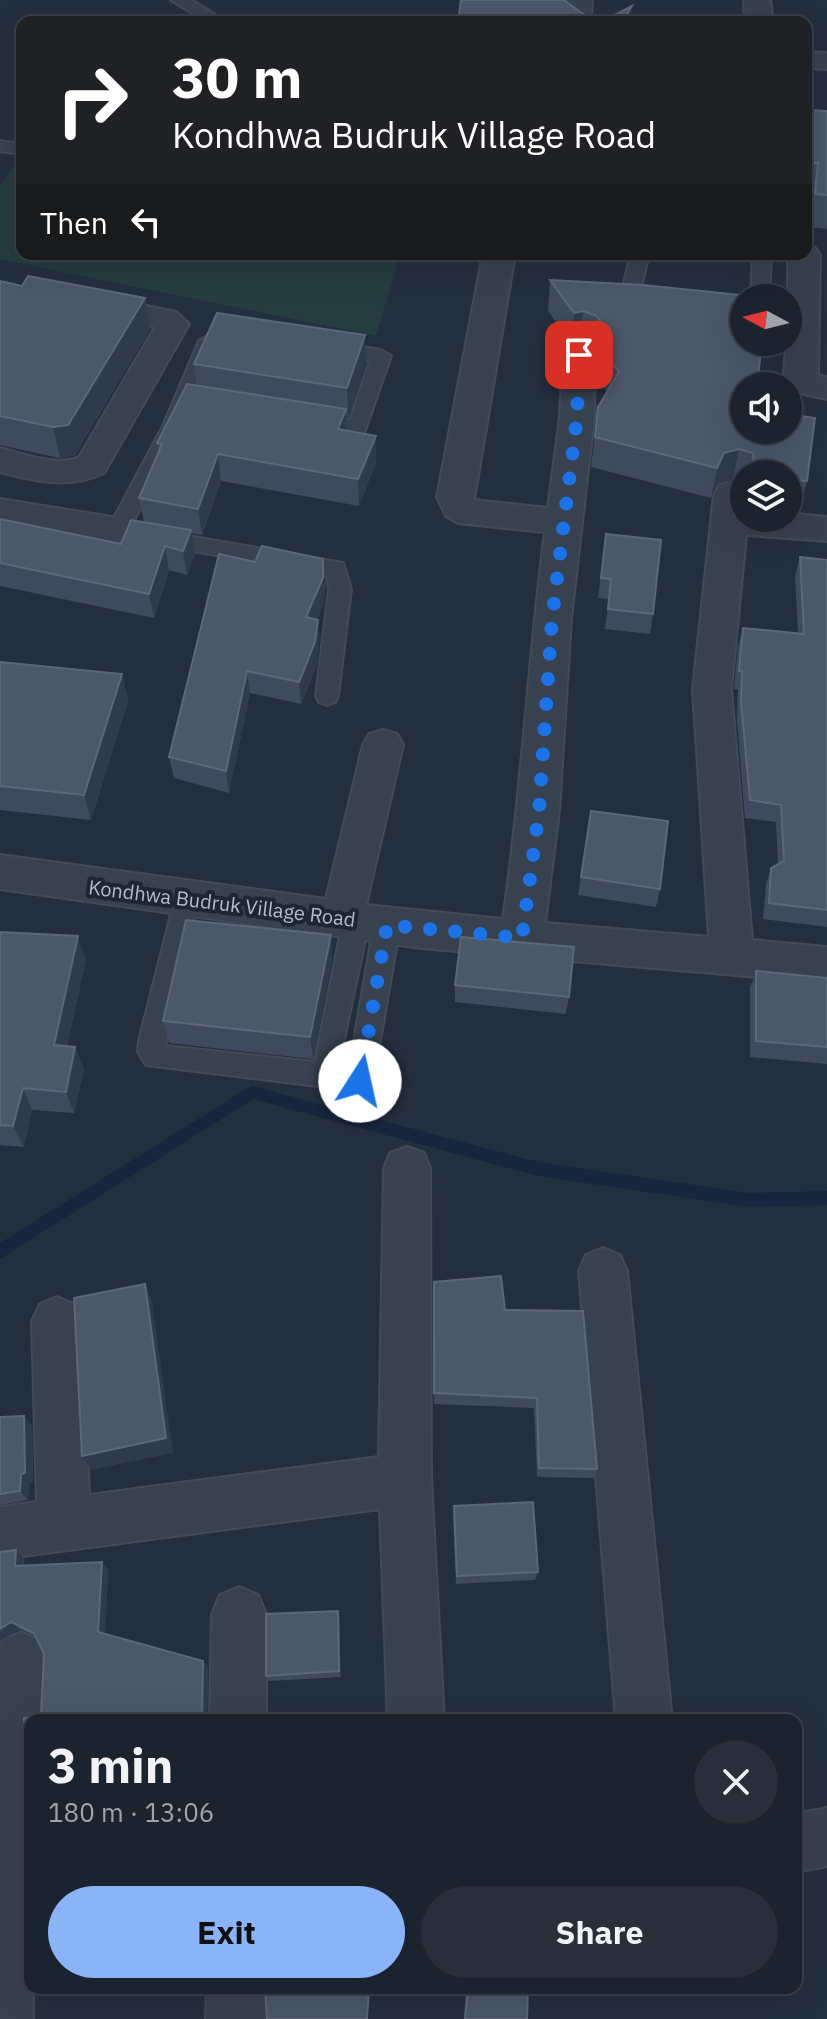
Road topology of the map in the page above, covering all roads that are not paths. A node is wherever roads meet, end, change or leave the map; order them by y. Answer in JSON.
{"nodes":[{"id":1,"x":179,"y":0,"type":"edge"},
{"id":2,"x":208,"y":16,"type":"edge"},
{"id":3,"x":498,"y":260,"type":"edge"},
{"id":4,"x":639,"y":260,"type":"edge"},
{"id":5,"x":762,"y":260,"type":"edge"},
{"id":6,"x":816,"y":266,"type":"edge"},
{"id":7,"x":761,"y":284,"type":"edge"},
{"id":8,"x":64,"y":300,"type":"edge"},
{"id":9,"x":662,"y":312,"type":"edge"},
{"id":10,"x":228,"y":334,"type":"edge"},
{"id":11,"x":320,"y":347,"type":"edge"},
{"id":12,"x":579,"y":355,"type":"dead end"},
{"id":13,"x":827,"y":388,"type":"edge"},
{"id":14,"x":182,"y":400,"type":"junction"},
{"id":15,"x":211,"y":404,"type":"edge"},
{"id":16,"x":299,"y":418,"type":"edge"},
{"id":17,"x":0,"y":460,"type":"edge"},
{"id":18,"x":0,"y":511,"type":"edge"},
{"id":19,"x":562,"y":521,"type":"junction"},
{"id":20,"x":827,"y":529,"type":"edge"},
{"id":21,"x":118,"y":531,"type":"junction"},
{"id":22,"x":327,"y":696,"type":"dead end"},
{"id":23,"x":383,"y":745,"type":"dead end"},
{"id":24,"x":0,"y":872,"type":"edge"},
{"id":25,"x":187,"y":899,"type":"junction"},
{"id":26,"x":362,"y":922,"type":"junction"},
{"id":27,"x":522,"y":938,"type":"junction"},
{"id":28,"x":732,"y":956,"type":"junction"},
{"id":29,"x":827,"y":965,"type":"edge"},
{"id":30,"x":360,"y":1081,"type":"dead end"},
{"id":31,"x":407,"y":1168,"type":"dead end"},
{"id":32,"x":603,"y":1271,"type":"dead end"},
{"id":33,"x":57,"y":1321,"type":"dead end"},
{"id":34,"x":405,"y":1480,"type":"junction"},
{"id":35,"x":64,"y":1524,"type":"junction"},
{"id":36,"x":0,"y":1533,"type":"edge"},
{"id":37,"x":239,"y":1614,"type":"dead end"},
{"id":38,"x":21,"y":1660,"type":"dead end"},
{"id":39,"x":238,"y":1714,"type":"edge"},
{"id":40,"x":416,"y":1714,"type":"edge"},
{"id":41,"x":643,"y":1714,"type":"edge"},
{"id":42,"x":827,"y":1837,"type":"edge"},
{"id":43,"x":802,"y":1842,"type":"edge"},
{"id":44,"x":237,"y":1994,"type":"edge"},
{"id":45,"x":2,"y":2019,"type":"edge"},
{"id":46,"x":237,"y":2019,"type":"edge"}],
"edges":[{"from":1,"to":2,"type":"lane"},
{"from":3,"to":19,"type":"street"},
{"from":4,"to":9,"type":"lane"},
{"from":5,"to":7,"type":"lane"},
{"from":6,"to":13,"type":"street"},
{"from":8,"to":17,"type":"street"},
{"from":10,"to":14,"type":"lane"},
{"from":11,"to":16,"type":"lane"},
{"from":12,"to":19,"type":"street"},
{"from":14,"to":15,"type":"lane"},
{"from":14,"to":21,"type":"lane"},
{"from":18,"to":21,"type":"street"},
{"from":19,"to":27,"type":"street"},
{"from":20,"to":28,"type":"street"},
{"from":21,"to":22,"type":"lane"},
{"from":23,"to":26,"type":"street"},
{"from":24,"to":25,"type":"street","name":"Kondhwa Budruk Village Road"},
{"from":25,"to":26,"type":"street","name":"Kondhwa Budruk Village Road"},
{"from":25,"to":26,"type":"lane"},
{"from":26,"to":27,"type":"street","name":"Kondhwa Budruk Village Road"},
{"from":26,"to":30,"type":"lane"},
{"from":27,"to":28,"type":"street","name":"Kondhwa Budruk Village Road"},
{"from":28,"to":29,"type":"street","name":"Kondhwa Budruk Village Road"},
{"from":31,"to":34,"type":"street"},
{"from":32,"to":41,"type":"street"},
{"from":33,"to":35,"type":"street"},
{"from":34,"to":35,"type":"street"},
{"from":34,"to":40,"type":"street"},
{"from":35,"to":36,"type":"street"},
{"from":37,"to":39,"type":"street"},
{"from":38,"to":45,"type":"street"},
{"from":42,"to":43,"type":"street"},
{"from":44,"to":46,"type":"street"}]}
